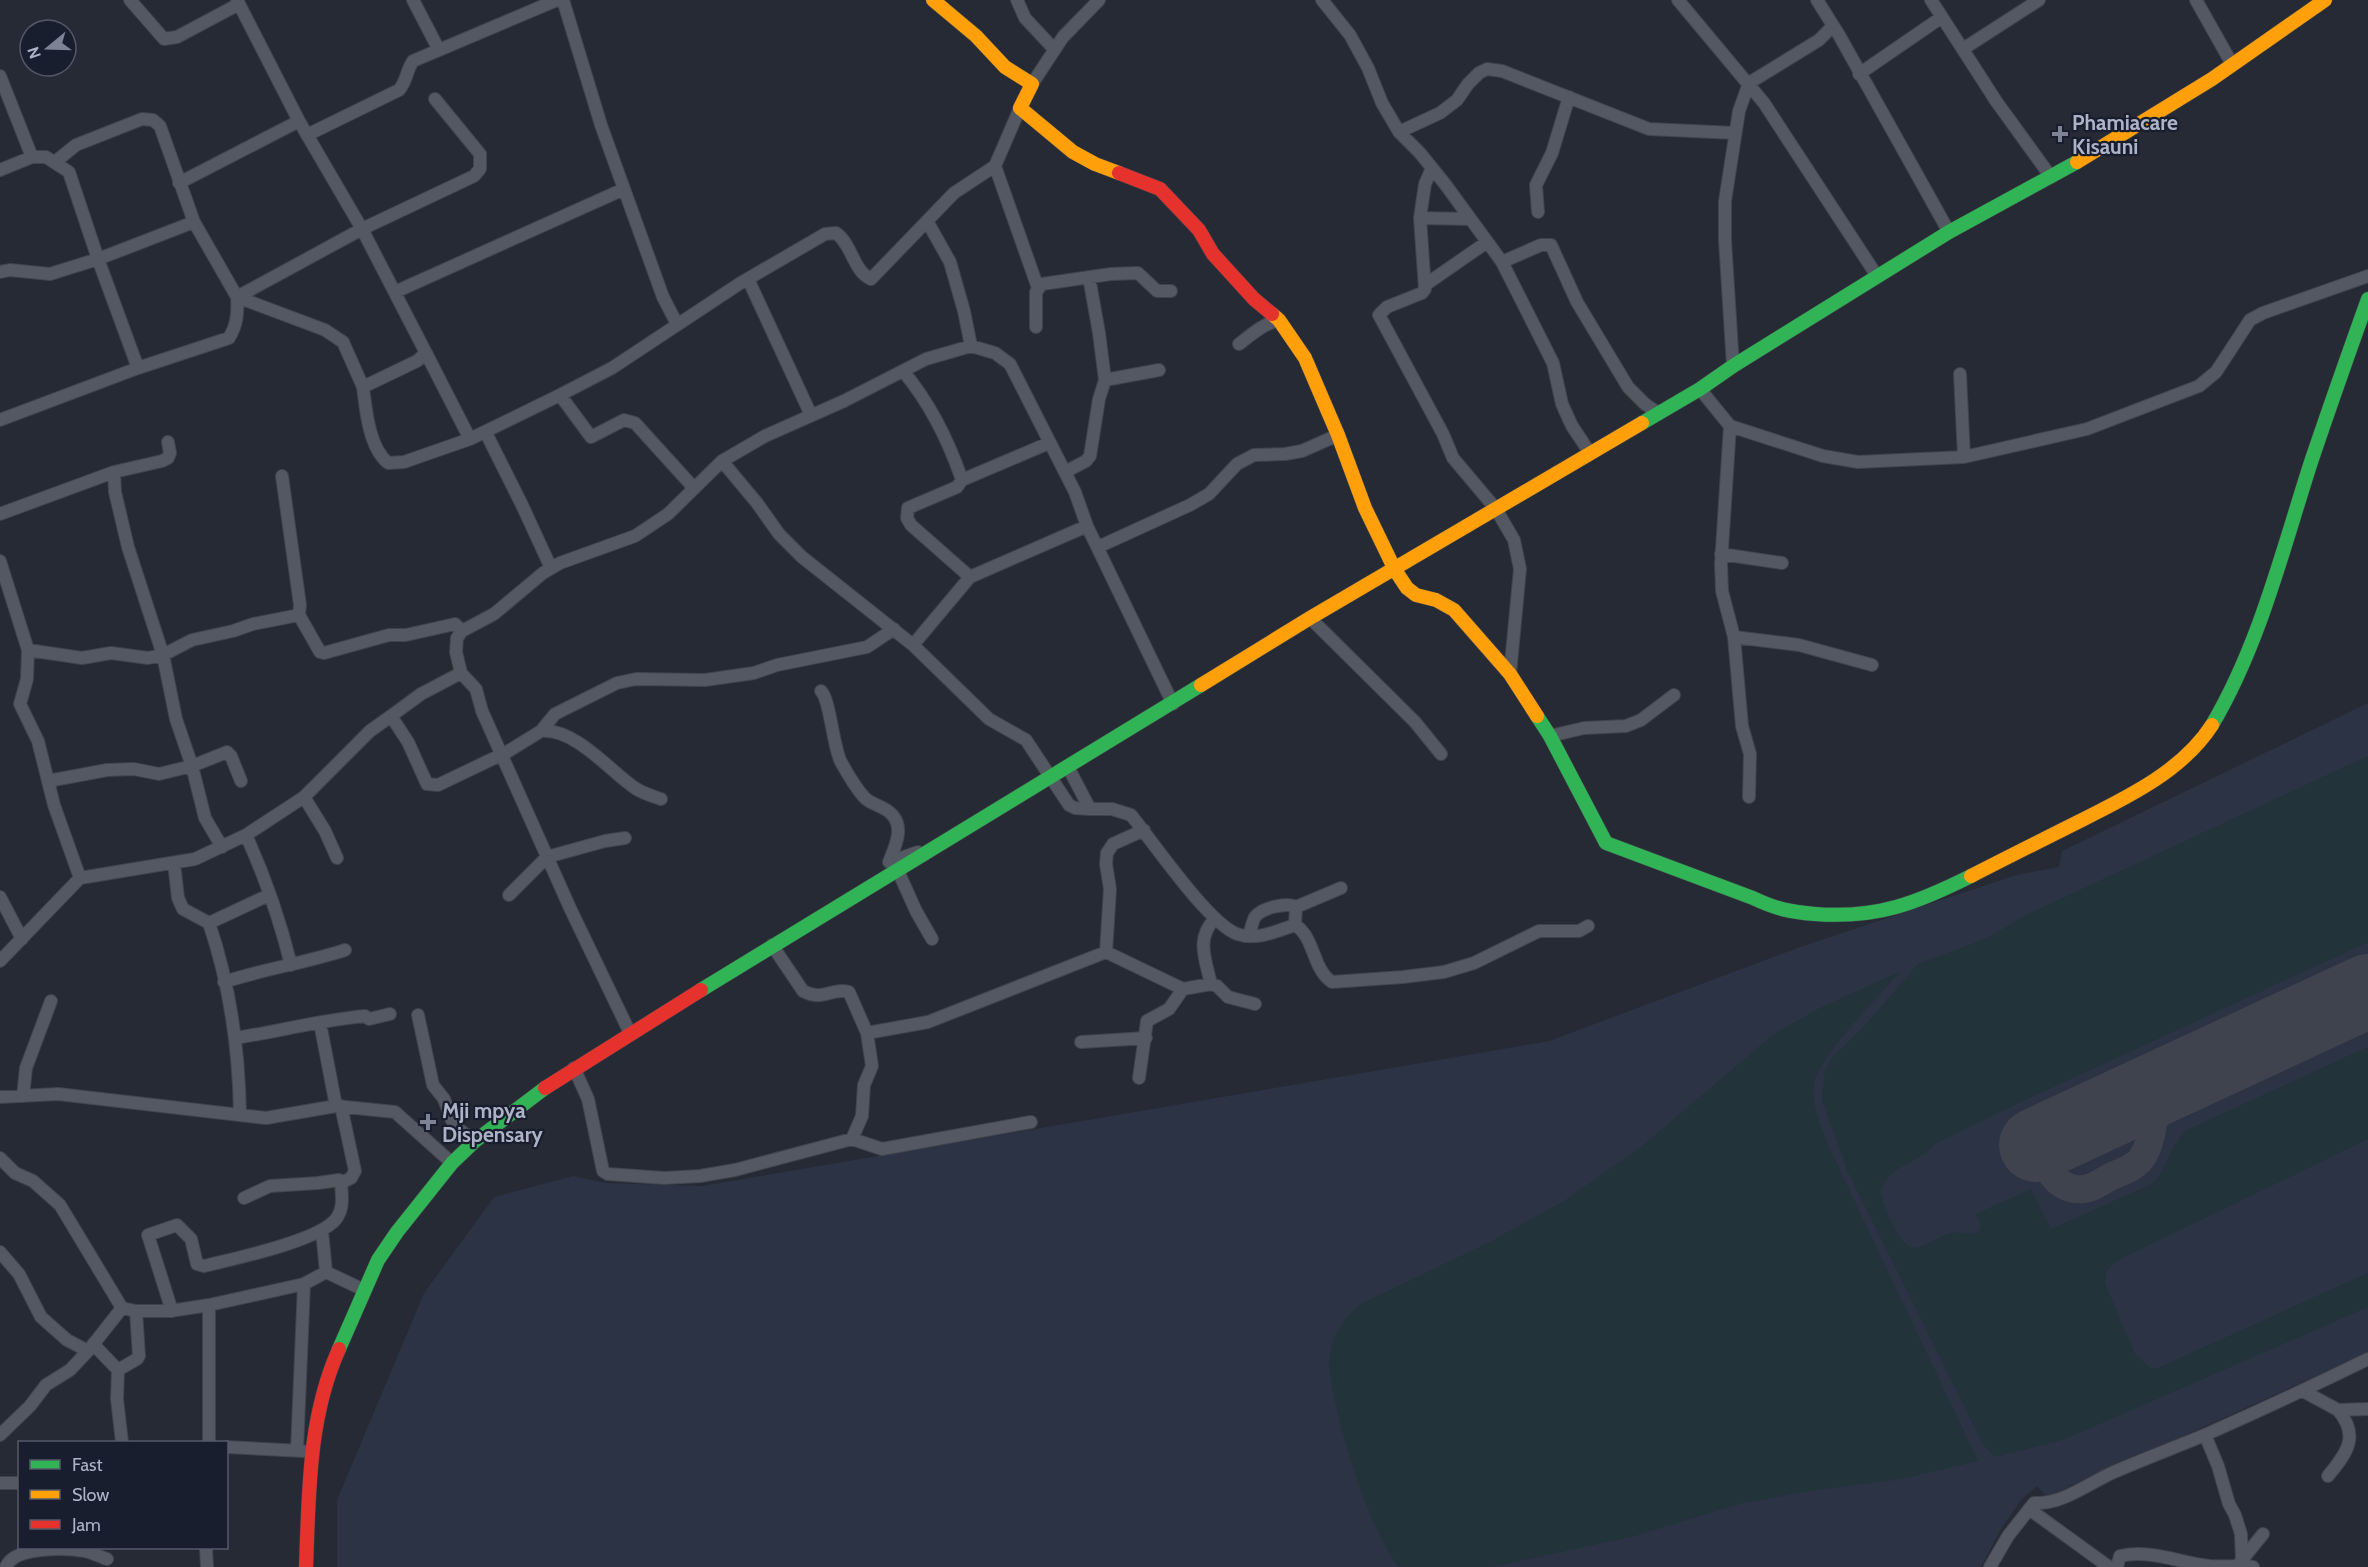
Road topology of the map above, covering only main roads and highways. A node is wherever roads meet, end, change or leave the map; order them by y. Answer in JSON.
{"nodes":[{"id":1,"x":933,"y":0,"type":"edge"},
{"id":2,"x":2325,"y":0,"type":"edge"},
{"id":3,"x":2368,"y":299,"type":"edge"},
{"id":4,"x":1395,"y":570,"type":"junction"},
{"id":5,"x":306,"y":1567,"type":"edge"}],
"edges":[{"from":1,"to":4,"type":"main road"},
{"from":2,"to":4,"type":"main road"},
{"from":3,"to":4,"type":"main road"},
{"from":4,"to":5,"type":"main road"}]}
